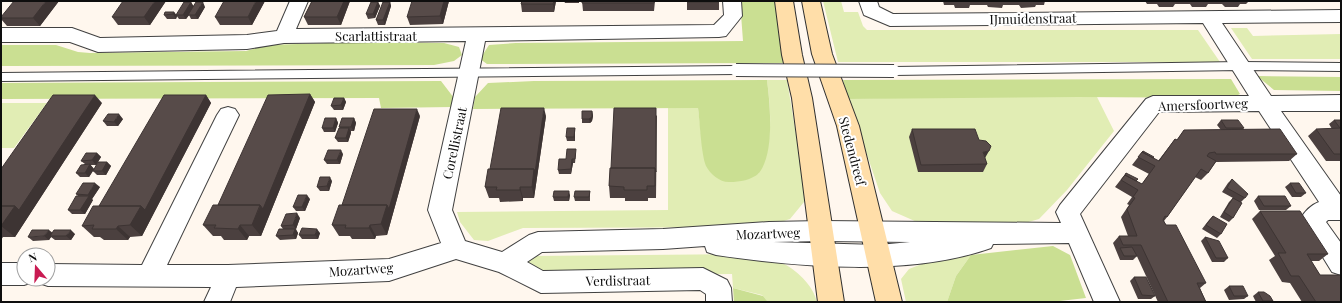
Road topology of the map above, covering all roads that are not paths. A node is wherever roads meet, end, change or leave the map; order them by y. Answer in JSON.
{"nodes":[{"id":1,"x":299,"y":1,"type":"edge"},
{"id":2,"x":732,"y":1,"type":"edge"},
{"id":3,"x":784,"y":1,"type":"edge"},
{"id":4,"x":811,"y":1,"type":"edge"},
{"id":5,"x":868,"y":1,"type":"edge"},
{"id":6,"x":1208,"y":16,"type":"junction"},
{"id":7,"x":1341,"y":16,"type":"edge"},
{"id":8,"x":1,"y":35,"type":"edge"},
{"id":9,"x":476,"y":35,"type":"junction"},
{"id":10,"x":284,"y":36,"type":"junction"},
{"id":11,"x":1240,"y":66,"type":"junction"},
{"id":12,"x":1341,"y":67,"type":"edge"},
{"id":13,"x":469,"y":72,"type":"junction"},
{"id":14,"x":1,"y":77,"type":"edge"},
{"id":15,"x":1265,"y":103,"type":"junction"},
{"id":16,"x":1341,"y":103,"type":"edge"},
{"id":17,"x":228,"y":115,"type":"dead end"},
{"id":18,"x":1340,"y":210,"type":"edge"},
{"id":19,"x":1073,"y":222,"type":"junction"},
{"id":20,"x":822,"y":231,"type":"junction"},
{"id":21,"x":873,"y":232,"type":"junction"},
{"id":22,"x":1018,"y":234,"type":"junction"},
{"id":23,"x":664,"y":239,"type":"junction"},
{"id":24,"x":456,"y":249,"type":"junction"},
{"id":25,"x":825,"y":255,"type":"junction"},
{"id":26,"x":878,"y":256,"type":"junction"},
{"id":27,"x":505,"y":263,"type":"junction"},
{"id":28,"x":1341,"y":264,"type":"edge"},
{"id":29,"x":1,"y":274,"type":"edge"},
{"id":30,"x":16,"y":274,"type":"edge"},
{"id":31,"x":56,"y":274,"type":"edge"},
{"id":32,"x":150,"y":275,"type":"junction"},
{"id":33,"x":228,"y":276,"type":"junction"},
{"id":34,"x":217,"y":302,"type":"edge"},
{"id":35,"x":719,"y":302,"type":"edge"},
{"id":36,"x":831,"y":302,"type":"edge"},
{"id":37,"x":889,"y":302,"type":"edge"},
{"id":38,"x":1107,"y":302,"type":"edge"}],
"edges":[{"from":1,"to":10,"type":"street"},
{"from":2,"to":9,"type":"street","name":"Scarlattistraat"},
{"from":3,"to":20,"type":"main road"},
{"from":4,"to":21,"type":"main road","name":"Stedendreef"},
{"from":5,"to":6,"type":"street","name":"IJmuidenstraat"},
{"from":6,"to":7,"type":"street","name":"IJmuidenstraat"},
{"from":6,"to":11,"type":"street"},
{"from":8,"to":10,"type":"street","name":"Scarlattistraat"},
{"from":9,"to":10,"type":"street","name":"Scarlattistraat"},
{"from":9,"to":13,"type":"street","name":"Corellistraat"},
{"from":11,"to":12,"type":"lane"},
{"from":11,"to":13,"type":"lane","bridge":true},
{"from":11,"to":15,"type":"street"},
{"from":13,"to":14,"type":"lane"},
{"from":13,"to":24,"type":"street","name":"Corellistraat"},
{"from":15,"to":16,"type":"street","name":"Amersfoortweg"},
{"from":15,"to":18,"type":"street"},
{"from":15,"to":19,"type":"street","name":"Amersfoortweg"},
{"from":17,"to":32,"type":"street"},
{"from":18,"to":28,"type":"street"},
{"from":19,"to":22,"type":"street"},
{"from":19,"to":38,"type":"street"},
{"from":20,"to":21,"type":"street","name":"Mozartweg"},
{"from":20,"to":23,"type":"street","name":"Mozartweg"},
{"from":20,"to":25,"type":"main road"},
{"from":21,"to":22,"type":"street"},
{"from":21,"to":26,"type":"main road","name":"Stedendreef"},
{"from":22,"to":26,"type":"street"},
{"from":23,"to":25,"type":"street","name":"Mozartweg"},
{"from":23,"to":27,"type":"street","name":"Mozartweg"},
{"from":24,"to":27,"type":"street"},
{"from":24,"to":33,"type":"street","name":"Mozartweg"},
{"from":25,"to":26,"type":"street"},
{"from":25,"to":36,"type":"main road"},
{"from":26,"to":37,"type":"main road","name":"Stedendreef"},
{"from":27,"to":35,"type":"street","name":"Verdistraat"},
{"from":29,"to":30,"type":"street"},
{"from":31,"to":32,"type":"street","name":"Mozartweg"},
{"from":32,"to":33,"type":"street","name":"Mozartweg"},
{"from":33,"to":34,"type":"street"}]}
